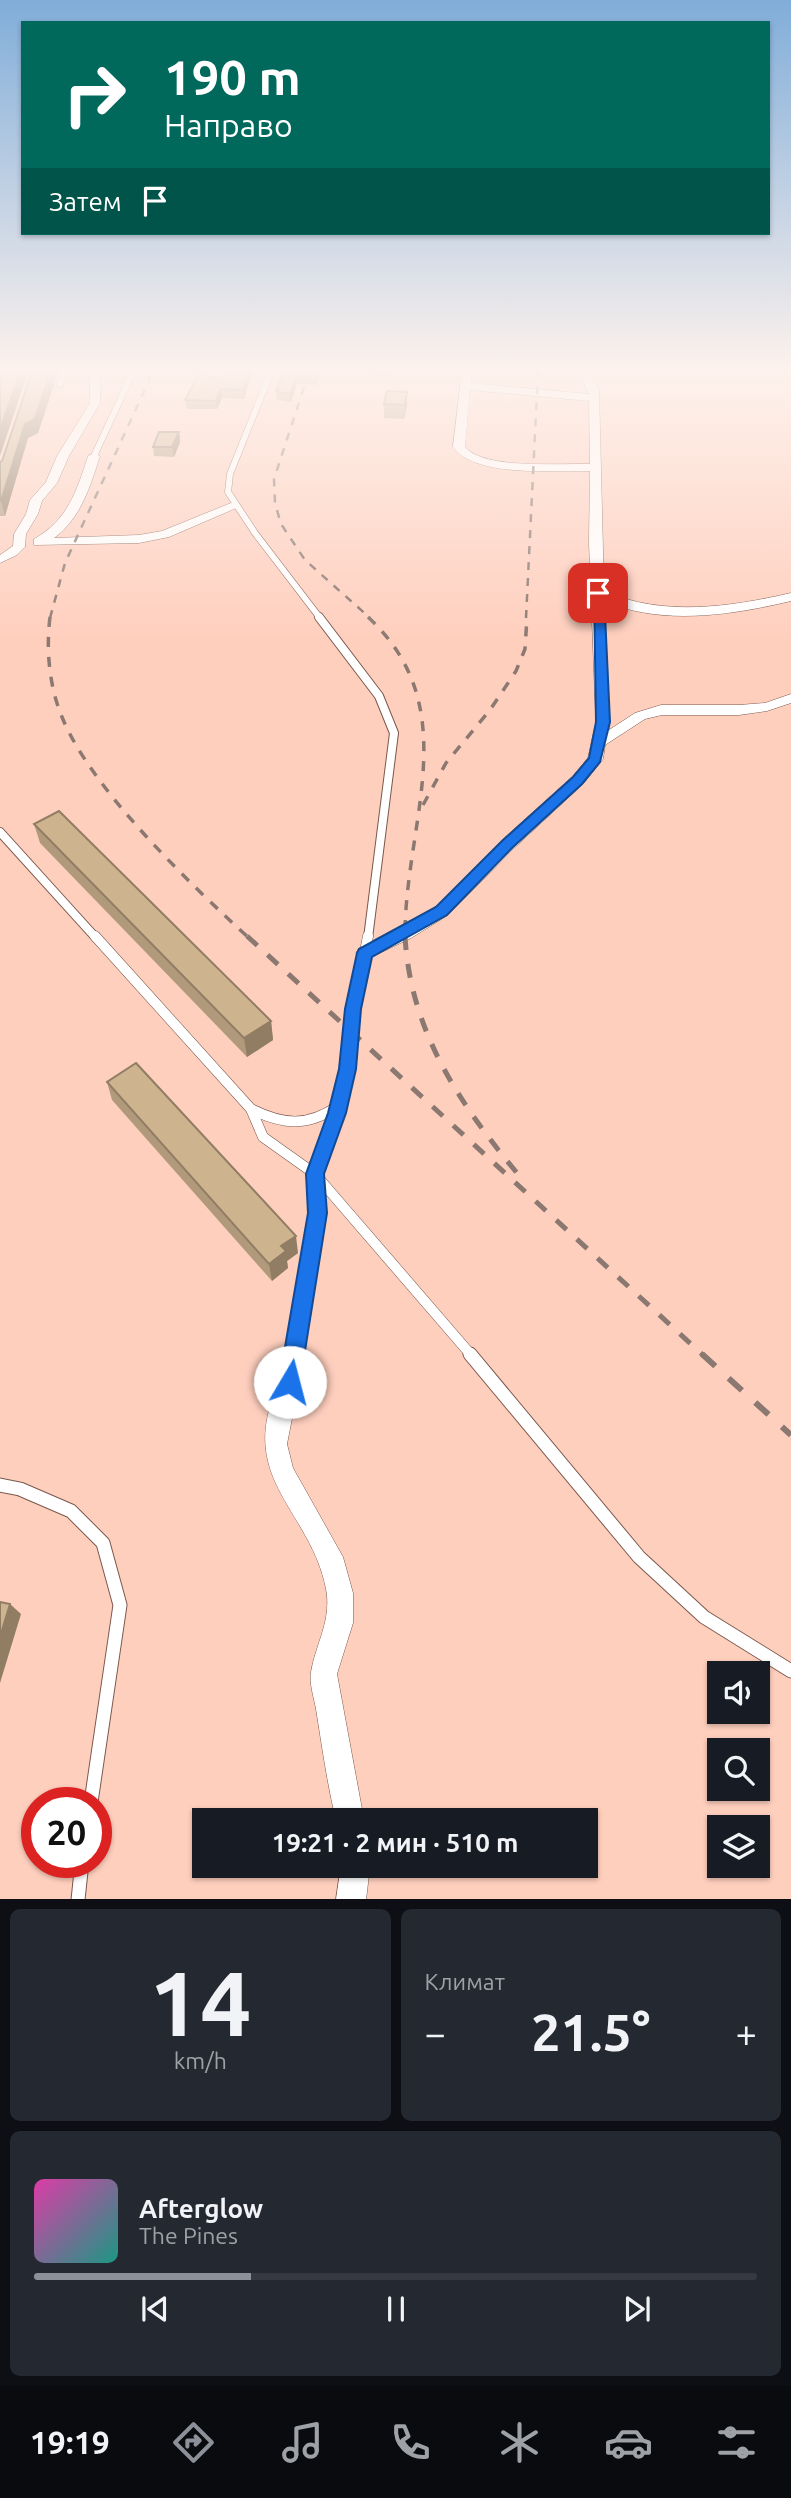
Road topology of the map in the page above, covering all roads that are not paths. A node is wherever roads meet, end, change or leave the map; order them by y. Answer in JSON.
{"nodes":[{"id":1,"x":61,"y":461,"type":"edge"},
{"id":2,"x":92,"y":461,"type":"edge"},
{"id":3,"x":235,"y":461,"type":"edge"},
{"id":4,"x":472,"y":461,"type":"edge"},
{"id":5,"x":596,"y":461,"type":"edge"},
{"id":6,"x":596,"y":468,"type":"junction"},
{"id":7,"x":235,"y":506,"type":"junction"},
{"id":8,"x":38,"y":542,"type":"junction"},
{"id":9,"x":19,"y":549,"type":"junction"},
{"id":10,"x":0,"y":559,"type":"edge"},
{"id":11,"x":598,"y":593,"type":"junction"},
{"id":12,"x":791,"y":597,"type":"edge"},
{"id":13,"x":791,"y":698,"type":"edge"},
{"id":14,"x":600,"y":742,"type":"junction"},
{"id":15,"x":0,"y":832,"type":"edge"},
{"id":16,"x":365,"y":953,"type":"junction"},
{"id":17,"x":338,"y":1106,"type":"junction"},
{"id":18,"x":251,"y":1109,"type":"junction"},
{"id":19,"x":315,"y":1174,"type":"junction"},
{"id":20,"x":287,"y":1390,"type":"joint"},
{"id":21,"x":0,"y":1485,"type":"edge"},
{"id":22,"x":791,"y":1671,"type":"edge"},
{"id":23,"x":93,"y":1787,"type":"edge"},
{"id":24,"x":347,"y":1808,"type":"edge"},
{"id":25,"x":80,"y":1878,"type":"edge"},
{"id":26,"x":354,"y":1878,"type":"edge"},
{"id":27,"x":78,"y":1899,"type":"edge"},
{"id":28,"x":351,"y":1899,"type":"edge"}],
"edges":[{"from":1,"to":9,"type":"street"},
{"from":2,"to":8,"type":"street"},
{"from":3,"to":7,"type":"lane"},
{"from":4,"to":6,"type":"street"},
{"from":5,"to":6,"type":"street"},
{"from":6,"to":11,"type":"street"},
{"from":7,"to":8,"type":"street"},
{"from":7,"to":16,"type":"lane"},
{"from":8,"to":9,"type":"street"},
{"from":9,"to":10,"type":"street"},
{"from":11,"to":12,"type":"street"},
{"from":11,"to":14,"type":"street"},
{"from":13,"to":14,"type":"street"},
{"from":14,"to":16,"type":"street"},
{"from":15,"to":18,"type":"lane"},
{"from":16,"to":17,"type":"lane"},
{"from":17,"to":18,"type":"lane"},
{"from":17,"to":19,"type":"lane"},
{"from":18,"to":19,"type":"lane"},
{"from":19,"to":20,"type":"lane"},
{"from":19,"to":22,"type":"lane"},
{"from":20,"to":24,"type":"street"},
{"from":21,"to":23,"type":"lane"},
{"from":25,"to":27,"type":"lane"},
{"from":26,"to":28,"type":"street"}]}
